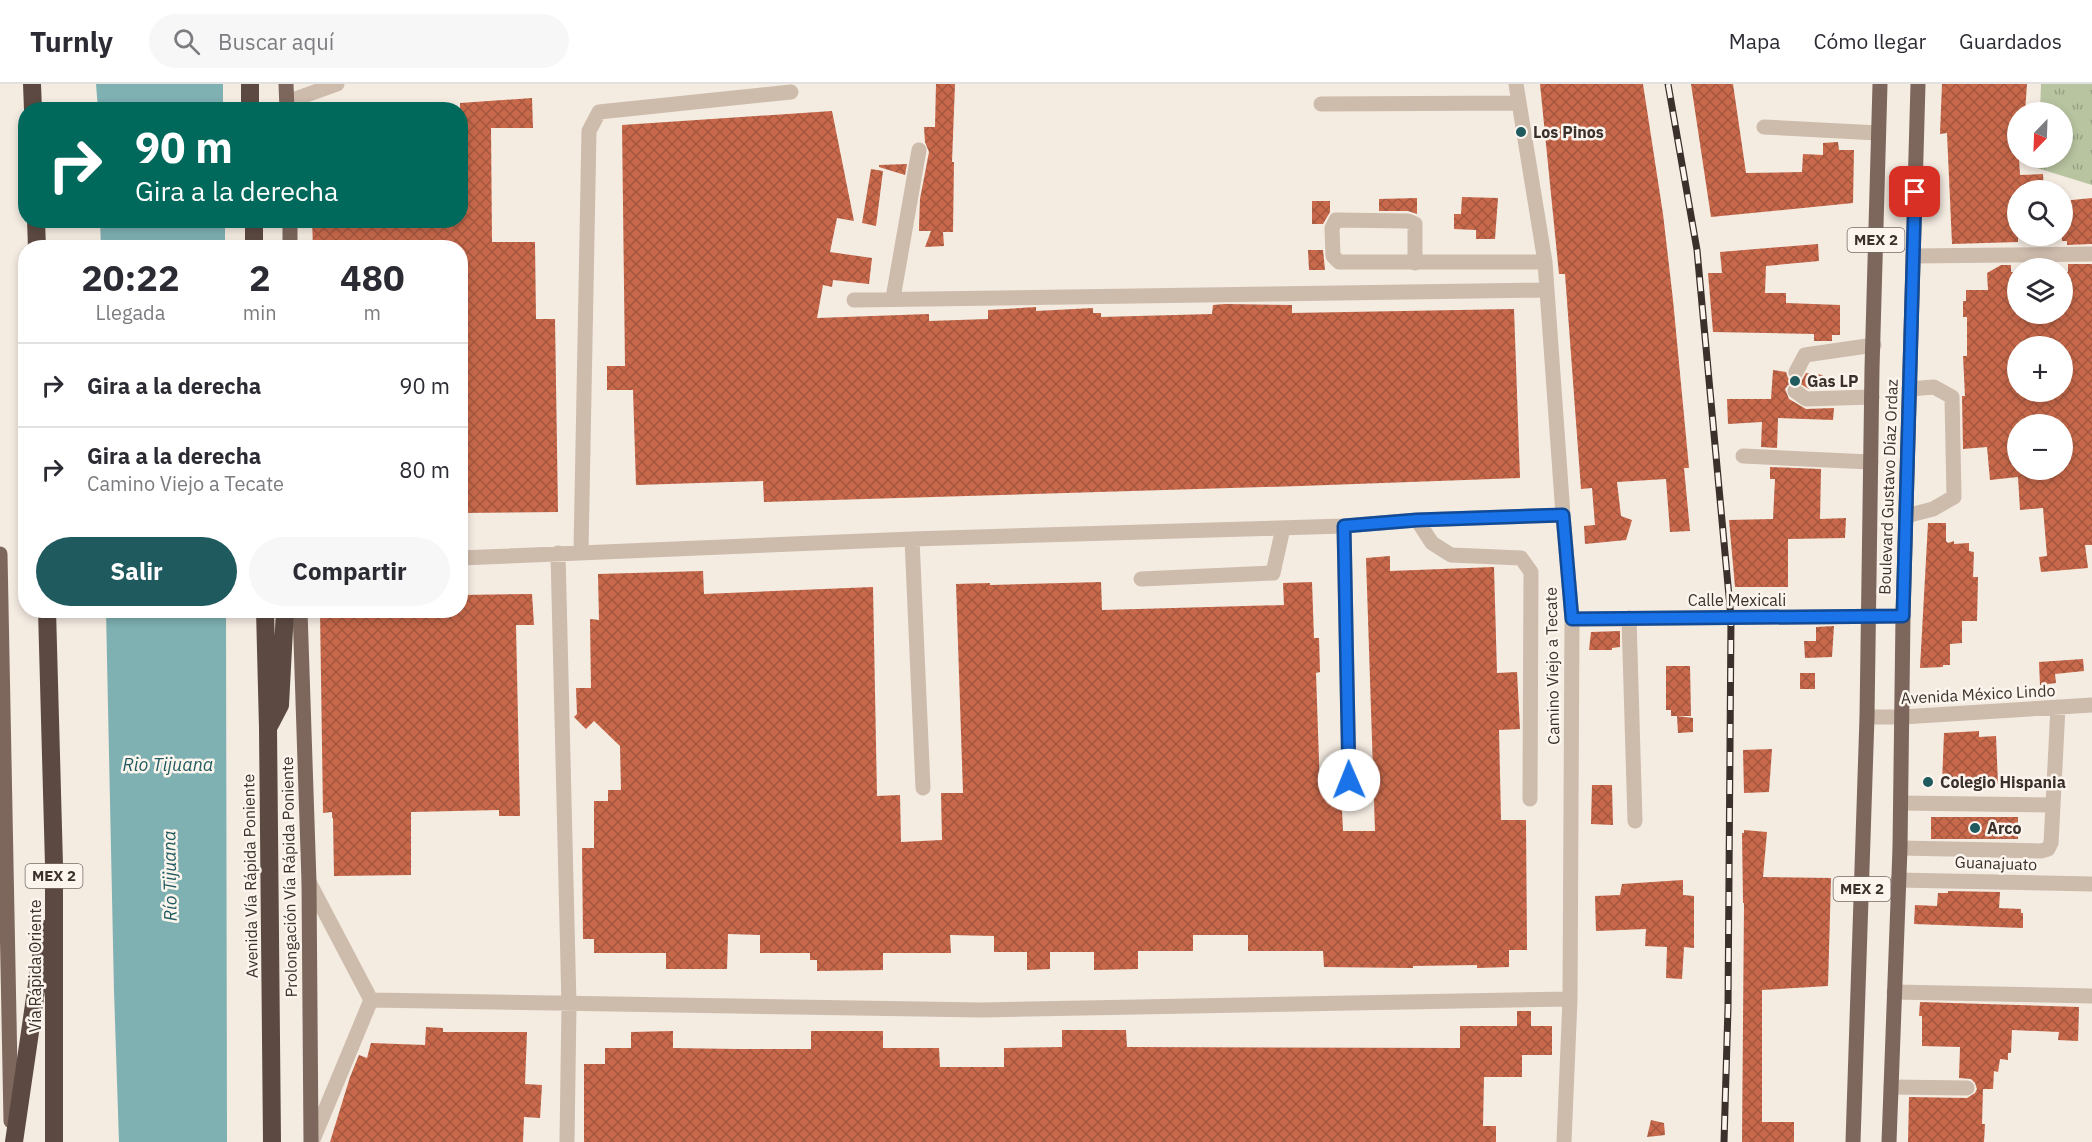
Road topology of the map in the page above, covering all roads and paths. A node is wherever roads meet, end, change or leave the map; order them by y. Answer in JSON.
{"nodes":[{"id":1,"x":32,"y":84,"type":"edge"},
{"id":2,"x":250,"y":84,"type":"edge"},
{"id":3,"x":286,"y":84,"type":"edge"},
{"id":4,"x":337,"y":84,"type":"edge"},
{"id":5,"x":1516,"y":84,"type":"edge"},
{"id":6,"x":1880,"y":84,"type":"edge"},
{"id":7,"x":1918,"y":84,"type":"edge"},
{"id":8,"x":791,"y":92,"type":"dead end"},
{"id":9,"x":33,"y":102,"type":"edge"},
{"id":10,"x":250,"y":102,"type":"edge"},
{"id":11,"x":287,"y":102,"type":"edge"},
{"id":12,"x":296,"y":102,"type":"edge"},
{"id":13,"x":1519,"y":103,"type":"junction"},
{"id":14,"x":1321,"y":104,"type":"dead end"},
{"id":15,"x":1764,"y":127,"type":"dead end"},
{"id":16,"x":1878,"y":133,"type":"junction"},
{"id":17,"x":919,"y":150,"type":"dead end"},
{"id":18,"x":2092,"y":254,"type":"edge"},
{"id":19,"x":1913,"y":256,"type":"junction"},
{"id":20,"x":1545,"y":262,"type":"junction"},
{"id":21,"x":1415,"y":263,"type":"junction"},
{"id":22,"x":1547,"y":290,"type":"junction"},
{"id":23,"x":893,"y":298,"type":"junction"},
{"id":24,"x":854,"y":300,"type":"dead end"},
{"id":25,"x":1874,"y":345,"type":"junction"},
{"id":26,"x":1796,"y":372,"type":"dead end"},
{"id":27,"x":1909,"y":389,"type":"junction"},
{"id":28,"x":1795,"y":391,"type":"dead end"},
{"id":29,"x":1872,"y":397,"type":"junction"},
{"id":30,"x":1743,"y":456,"type":"dead end"},
{"id":31,"x":1871,"y":462,"type":"junction"},
{"id":32,"x":1563,"y":515,"type":"junction"},
{"id":33,"x":1906,"y":516,"type":"junction"},
{"id":34,"x":1417,"y":520,"type":"junction"},
{"id":35,"x":1344,"y":526,"type":"junction"},
{"id":36,"x":1283,"y":528,"type":"junction"},
{"id":37,"x":912,"y":539,"type":"junction"},
{"id":38,"x":581,"y":551,"type":"junction"},
{"id":39,"x":558,"y":552,"type":"junction"},
{"id":40,"x":0,"y":554,"type":"edge"},
{"id":41,"x":468,"y":558,"type":"edge"},
{"id":42,"x":1142,"y":579,"type":"dead end"},
{"id":43,"x":1903,"y":616,"type":"junction"},
{"id":44,"x":1868,"y":617,"type":"junction"},
{"id":45,"x":47,"y":618,"type":"edge"},
{"id":46,"x":265,"y":618,"type":"edge"},
{"id":47,"x":285,"y":618,"type":"edge"},
{"id":48,"x":300,"y":618,"type":"edge"},
{"id":49,"x":1629,"y":618,"type":"junction"},
{"id":50,"x":1572,"y":619,"type":"junction"},
{"id":51,"x":2092,"y":705,"type":"edge"},
{"id":52,"x":2058,"y":707,"type":"junction"},
{"id":53,"x":1867,"y":717,"type":"junction"},
{"id":54,"x":1902,"y":717,"type":"junction"},
{"id":55,"x":268,"y":728,"type":"junction"},
{"id":56,"x":1349,"y":780,"type":"dead end"},
{"id":57,"x":922,"y":788,"type":"dead end"},
{"id":58,"x":1530,"y":799,"type":"dead end"},
{"id":59,"x":1901,"y":803,"type":"junction"},
{"id":60,"x":2053,"y":805,"type":"junction"},
{"id":61,"x":1635,"y":821,"type":"dead end"},
{"id":62,"x":1900,"y":848,"type":"junction"},
{"id":63,"x":54,"y":865,"type":"junction"},
{"id":64,"x":1898,"y":880,"type":"junction"},
{"id":65,"x":309,"y":882,"type":"junction"},
{"id":66,"x":2092,"y":884,"type":"edge"},
{"id":67,"x":3,"y":928,"type":"edge"},
{"id":68,"x":1894,"y":992,"type":"junction"},
{"id":69,"x":2092,"y":996,"type":"edge"},
{"id":70,"x":1570,"y":999,"type":"junction"},
{"id":71,"x":371,"y":1000,"type":"junction"},
{"id":72,"x":569,"y":1005,"type":"junction"},
{"id":73,"x":5,"y":1069,"type":"edge"},
{"id":74,"x":1891,"y":1087,"type":"junction"},
{"id":75,"x":1967,"y":1088,"type":"dead end"},
{"id":76,"x":13,"y":1142,"type":"edge"},
{"id":77,"x":54,"y":1142,"type":"edge"},
{"id":78,"x":272,"y":1142,"type":"edge"},
{"id":79,"x":311,"y":1142,"type":"edge"},
{"id":80,"x":567,"y":1142,"type":"edge"},
{"id":81,"x":1564,"y":1142,"type":"edge"},
{"id":82,"x":1853,"y":1142,"type":"edge"},
{"id":83,"x":1889,"y":1142,"type":"edge"}],
"edges":[{"from":1,"to":9,"type":"highway"},
{"from":2,"to":10,"type":"highway"},
{"from":3,"to":11,"type":"main road"},
{"from":4,"to":12,"type":"street"},
{"from":5,"to":13,"type":"street","name":"Camino Viejo a Tecate"},
{"from":6,"to":16,"type":"main road","name":"Boulevard Gustavo Díaz Ordaz","number":"MEX 2"},
{"from":7,"to":19,"type":"main road","name":"Boulevard Gustavo Díaz Ordaz","number":"MEX 2"},
{"from":8,"to":38,"type":"street"},
{"from":13,"to":14,"type":"street"},
{"from":13,"to":20,"type":"street","name":"Camino Viejo a Tecate"},
{"from":15,"to":16,"type":"street"},
{"from":16,"to":25,"type":"main road","name":"Boulevard Gustavo Díaz Ordaz","number":"MEX 2"},
{"from":17,"to":23,"type":"street"},
{"from":18,"to":19,"type":"street"},
{"from":19,"to":27,"type":"main road","name":"Boulevard Gustavo Díaz Ordaz","number":"MEX 2"},
{"from":20,"to":21,"type":"street"},
{"from":20,"to":22,"type":"street","name":"Camino Viejo a Tecate"},
{"from":21,"to":21,"type":"street"},
{"from":22,"to":23,"type":"street"},
{"from":22,"to":32,"type":"street","name":"Camino Viejo a Tecate"},
{"from":23,"to":24,"type":"street"},
{"from":25,"to":26,"type":"street"},
{"from":25,"to":29,"type":"main road","name":"Boulevard Gustavo Díaz Ordaz","number":"MEX 2"},
{"from":27,"to":33,"type":"main road","name":"Boulevard Gustavo Díaz Ordaz","number":"MEX 2"},
{"from":27,"to":33,"type":"street"},
{"from":28,"to":29,"type":"street"},
{"from":29,"to":31,"type":"main road","name":"Boulevard Gustavo Díaz Ordaz","number":"MEX 2"},
{"from":30,"to":31,"type":"street"},
{"from":31,"to":44,"type":"main road","name":"Boulevard Gustavo Díaz Ordaz","number":"MEX 2"},
{"from":32,"to":34,"type":"street"},
{"from":32,"to":50,"type":"street","name":"Camino Viejo a Tecate"},
{"from":33,"to":43,"type":"main road","name":"Boulevard Gustavo Díaz Ordaz","number":"MEX 2"},
{"from":34,"to":35,"type":"street"},
{"from":34,"to":58,"type":"street"},
{"from":35,"to":36,"type":"street"},
{"from":35,"to":56,"type":"street"},
{"from":36,"to":37,"type":"street"},
{"from":36,"to":42,"type":"street"},
{"from":37,"to":38,"type":"street"},
{"from":37,"to":57,"type":"street"},
{"from":38,"to":39,"type":"street"},
{"from":39,"to":41,"type":"street"},
{"from":39,"to":72,"type":"street"},
{"from":40,"to":67,"type":"main road"},
{"from":43,"to":44,"type":"street","name":"Calle Mexicali"},
{"from":43,"to":54,"type":"main road","name":"Boulevard Gustavo Díaz Ordaz","number":"MEX 2"},
{"from":44,"to":49,"type":"street","name":"Calle Mexicali"},
{"from":44,"to":53,"type":"main road","name":"Boulevard Gustavo Díaz Ordaz","number":"MEX 2"},
{"from":45,"to":63,"type":"highway","name":"Vía Rápida Oriente","number":"MEX 2"},
{"from":46,"to":55,"type":"highway","name":"Avenida Vía Rápida Poniente"},
{"from":47,"to":55,"type":"highway"},
{"from":48,"to":65,"type":"main road","name":"Prolongación Vía Rápida Poniente"},
{"from":49,"to":50,"type":"street","name":"Calle Mexicali"},
{"from":49,"to":61,"type":"street"},
{"from":50,"to":70,"type":"street","name":"Camino Viejo a Tecate"},
{"from":51,"to":52,"type":"street","name":"Avenida México Lindo"},
{"from":52,"to":54,"type":"street","name":"Avenida México Lindo"},
{"from":52,"to":60,"type":"street"},
{"from":53,"to":54,"type":"street","name":"Avenida México Lindo"},
{"from":53,"to":82,"type":"main road","name":"Boulevard Gustavo Díaz Ordaz","number":"MEX 2"},
{"from":54,"to":59,"type":"main road","name":"Boulevard Gustavo Díaz Ordaz","number":"MEX 2"},
{"from":55,"to":78,"type":"highway","name":"Avenida Vía Rápida Poniente"},
{"from":59,"to":60,"type":"street"},
{"from":59,"to":62,"type":"main road","name":"Boulevard Gustavo Díaz Ordaz","number":"MEX 2"},
{"from":60,"to":62,"type":"street"},
{"from":62,"to":64,"type":"main road","name":"Boulevard Gustavo Díaz Ordaz","number":"MEX 2"},
{"from":63,"to":76,"type":"highway"},
{"from":63,"to":77,"type":"highway","name":"Vía Rápida Oriente","number":"MEX 2"},
{"from":64,"to":66,"type":"street","name":"Guanajuato"},
{"from":64,"to":68,"type":"main road","name":"Boulevard Gustavo Díaz Ordaz","number":"MEX 2"},
{"from":65,"to":71,"type":"street"},
{"from":65,"to":79,"type":"main road","name":"Prolongación Vía Rápida Poniente"},
{"from":67,"to":73,"type":"main road"},
{"from":68,"to":69,"type":"street"},
{"from":68,"to":74,"type":"main road","name":"Boulevard Gustavo Díaz Ordaz","number":"MEX 2"},
{"from":70,"to":72,"type":"street"},
{"from":70,"to":81,"type":"street","name":"Camino Viejo a Tecate"},
{"from":71,"to":72,"type":"street"},
{"from":71,"to":79,"type":"street"},
{"from":72,"to":80,"type":"street"},
{"from":73,"to":76,"type":"main road"},
{"from":74,"to":75,"type":"street"},
{"from":74,"to":83,"type":"main road","name":"Boulevard Gustavo Díaz Ordaz","number":"MEX 2"}]}
